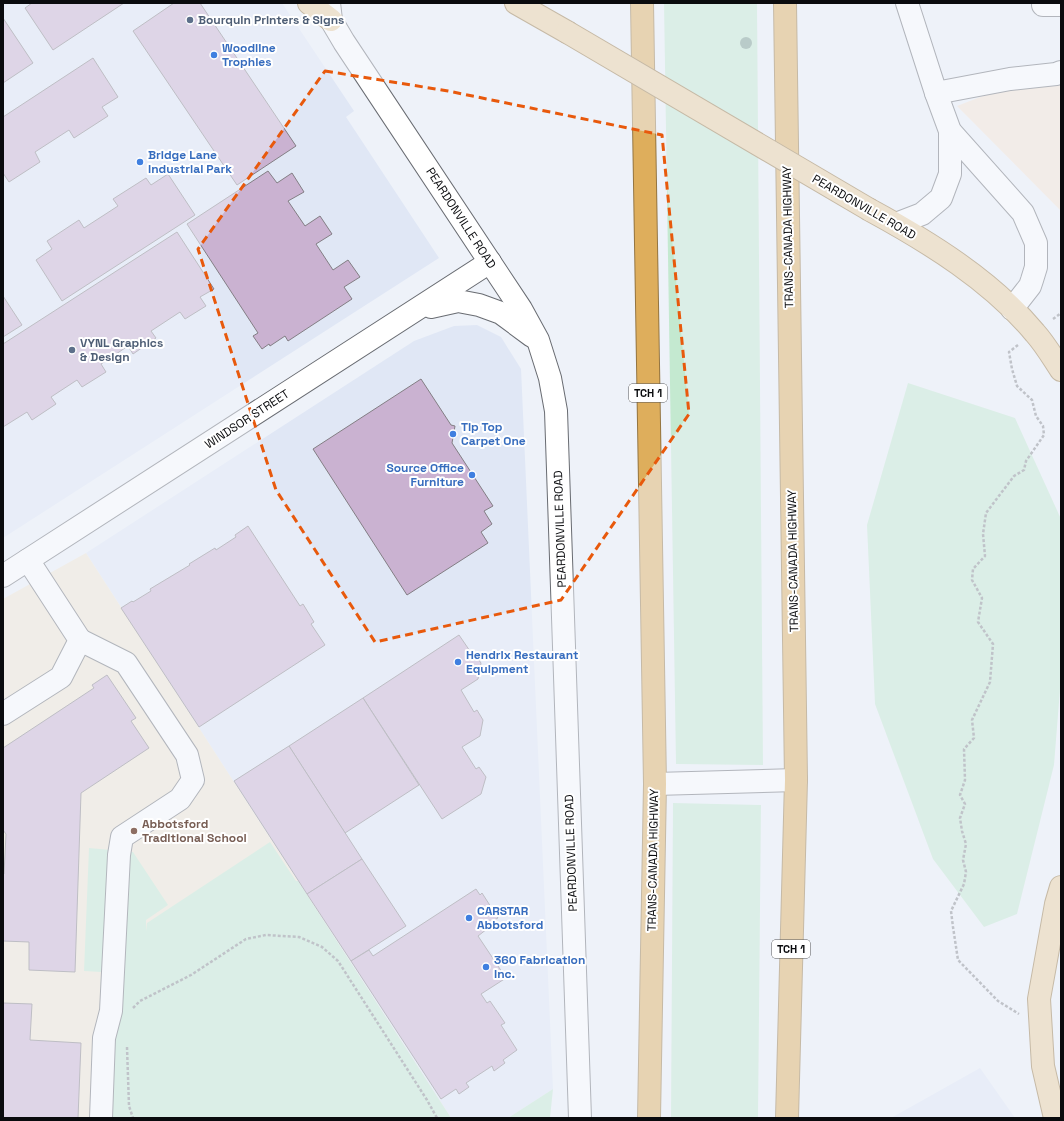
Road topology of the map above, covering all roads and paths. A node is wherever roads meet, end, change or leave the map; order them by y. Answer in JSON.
{"nodes":[{"id":1,"x":309,"y":3,"type":"edge"},
{"id":2,"x":516,"y":3,"type":"edge"},
{"id":3,"x":642,"y":3,"type":"edge"},
{"id":4,"x":785,"y":3,"type":"edge"},
{"id":5,"x":907,"y":3,"type":"edge"},
{"id":6,"x":330,"y":11,"type":"edge"},
{"id":7,"x":1061,"y":72,"type":"edge"},
{"id":8,"x":936,"y":93,"type":"junction"},
{"id":9,"x":950,"y":131,"type":"junction"},
{"id":10,"x":896,"y":224,"type":"junction"},
{"id":11,"x":490,"y":262,"type":"junction"},
{"id":12,"x":1012,"y":309,"type":"junction"},
{"id":13,"x":414,"y":312,"type":"junction"},
{"id":14,"x":1060,"y":314,"type":"edge"},
{"id":15,"x":1035,"y":332,"type":"junction"},
{"id":16,"x":538,"y":340,"type":"junction"},
{"id":17,"x":1061,"y":370,"type":"edge"},
{"id":18,"x":28,"y":560,"type":"junction"},
{"id":19,"x":3,"y":576,"type":"edge"},
{"id":20,"x":80,"y":640,"type":"junction"},
{"id":21,"x":3,"y":714,"type":"edge"},
{"id":22,"x":796,"y":780,"type":"junction"},
{"id":23,"x":655,"y":784,"type":"junction"},
{"id":24,"x":1061,"y":887,"type":"edge"},
{"id":25,"x":130,"y":1010,"type":"dead end"},
{"id":26,"x":1041,"y":1029,"type":"junction"},
{"id":27,"x":126,"y":1043,"type":"dead end"},
{"id":28,"x":101,"y":1118,"type":"edge"},
{"id":29,"x":132,"y":1118,"type":"edge"},
{"id":30,"x":437,"y":1118,"type":"edge"},
{"id":31,"x":580,"y":1118,"type":"edge"},
{"id":32,"x":649,"y":1118,"type":"edge"},
{"id":33,"x":787,"y":1118,"type":"edge"},
{"id":34,"x":1055,"y":1118,"type":"edge"}],
"edges":[{"from":1,"to":6,"type":"main road"},
{"from":2,"to":10,"type":"main road","name":"PEARDONVILLE ROAD","bridge":true},
{"from":3,"to":23,"type":"highway","name":"TRANS-CANADA HIGHWAY","number":"TCH 1"},
{"from":4,"to":22,"type":"highway","name":"TRANS-CANADA HIGHWAY","number":"TCH 1"},
{"from":5,"to":8,"type":"street"},
{"from":6,"to":11,"type":"street","name":"PEARDONVILLE ROAD"},
{"from":7,"to":8,"type":"street"},
{"from":8,"to":9,"type":"street"},
{"from":9,"to":10,"type":"street"},
{"from":9,"to":12,"type":"street"},
{"from":10,"to":12,"type":"main road","name":"PEARDONVILLE ROAD"},
{"from":11,"to":13,"type":"street","name":"WINDSOR STREET"},
{"from":11,"to":16,"type":"street","name":"PEARDONVILLE ROAD"},
{"from":12,"to":15,"type":"main road","name":"PEARDONVILLE ROAD"},
{"from":13,"to":16,"type":"street"},
{"from":13,"to":18,"type":"street","name":"WINDSOR STREET"},
{"from":14,"to":15,"type":"path"},
{"from":15,"to":17,"type":"main road","name":"PEARDONVILLE ROAD"},
{"from":15,"to":26,"type":"path"},
{"from":16,"to":31,"type":"street","name":"PEARDONVILLE ROAD"},
{"from":18,"to":19,"type":"street","name":"WINDSOR STREET"},
{"from":18,"to":20,"type":"street"},
{"from":20,"to":21,"type":"street"},
{"from":20,"to":28,"type":"street"},
{"from":22,"to":23,"type":"street"},
{"from":22,"to":33,"type":"highway","name":"TRANS-CANADA HIGHWAY","number":"TCH 1"},
{"from":23,"to":32,"type":"highway","name":"TRANS-CANADA HIGHWAY","number":"TCH 1"},
{"from":24,"to":26,"type":"main road"},
{"from":25,"to":30,"type":"path"},
{"from":26,"to":34,"type":"main road"},
{"from":27,"to":29,"type":"path"}]}
